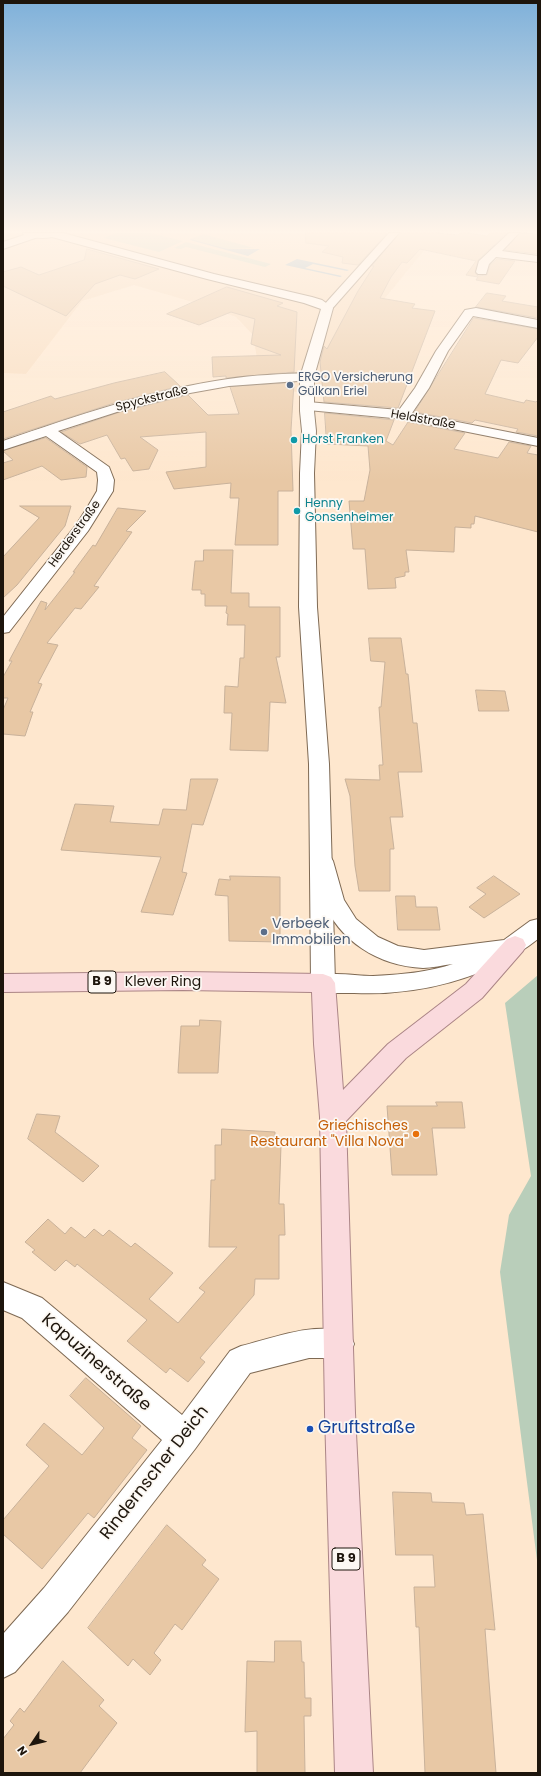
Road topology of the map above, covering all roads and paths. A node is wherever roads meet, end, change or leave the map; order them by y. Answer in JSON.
{"nodes":[{"id":1,"x":325,"y":316,"type":"edge"},
{"id":2,"x":467,"y":316,"type":"edge"},
{"id":3,"x":493,"y":316,"type":"edge"},
{"id":4,"x":538,"y":324,"type":"edge"},
{"id":5,"x":307,"y":377,"type":"junction"},
{"id":6,"x":308,"y":406,"type":"junction"},
{"id":7,"x":403,"y":415,"type":"junction"},
{"id":8,"x":47,"y":430,"type":"junction"},
{"id":9,"x":538,"y":442,"type":"edge"},
{"id":10,"x":3,"y":446,"type":"edge"},
{"id":11,"x":3,"y":628,"type":"edge"},
{"id":12,"x":322,"y":862,"type":"junction"},
{"id":13,"x":538,"y":927,"type":"edge"},
{"id":14,"x":510,"y":947,"type":"junction"},
{"id":15,"x":3,"y":983,"type":"edge"},
{"id":16,"x":323,"y":983,"type":"junction"},
{"id":17,"x":333,"y":1117,"type":"junction"},
{"id":18,"x":3,"y":1296,"type":"edge"},
{"id":19,"x":339,"y":1344,"type":"junction"},
{"id":20,"x":184,"y":1438,"type":"junction"},
{"id":21,"x":3,"y":1660,"type":"edge"},
{"id":22,"x":354,"y":1773,"type":"edge"}],
"edges":[{"from":1,"to":5,"type":"street"},
{"from":2,"to":7,"type":"street"},
{"from":3,"to":4,"type":"street"},
{"from":5,"to":6,"type":"street"},
{"from":5,"to":8,"type":"street","name":"Spyckstraße"},
{"from":6,"to":7,"type":"street","name":"Heldstraße"},
{"from":6,"to":12,"type":"street"},
{"from":7,"to":9,"type":"street","name":"Heldstraße"},
{"from":8,"to":10,"type":"street","name":"Spyckstraße"},
{"from":8,"to":11,"type":"street","name":"Herderstraße"},
{"from":12,"to":14,"type":"street"},
{"from":12,"to":16,"type":"street"},
{"from":13,"to":14,"type":"street"},
{"from":14,"to":16,"type":"street"},
{"from":14,"to":17,"type":"main road"},
{"from":15,"to":16,"type":"main road","name":"Klever Ring","number":"B 9"},
{"from":16,"to":17,"type":"main road","number":"B 9"},
{"from":17,"to":19,"type":"main road","number":"B 9"},
{"from":18,"to":20,"type":"street","name":"Kapuzinerstraße"},
{"from":19,"to":20,"type":"street","name":"Rindernscher Deich"},
{"from":19,"to":22,"type":"main road","number":"B 9"},
{"from":20,"to":21,"type":"street","name":"Rindernscher Deich"}]}
